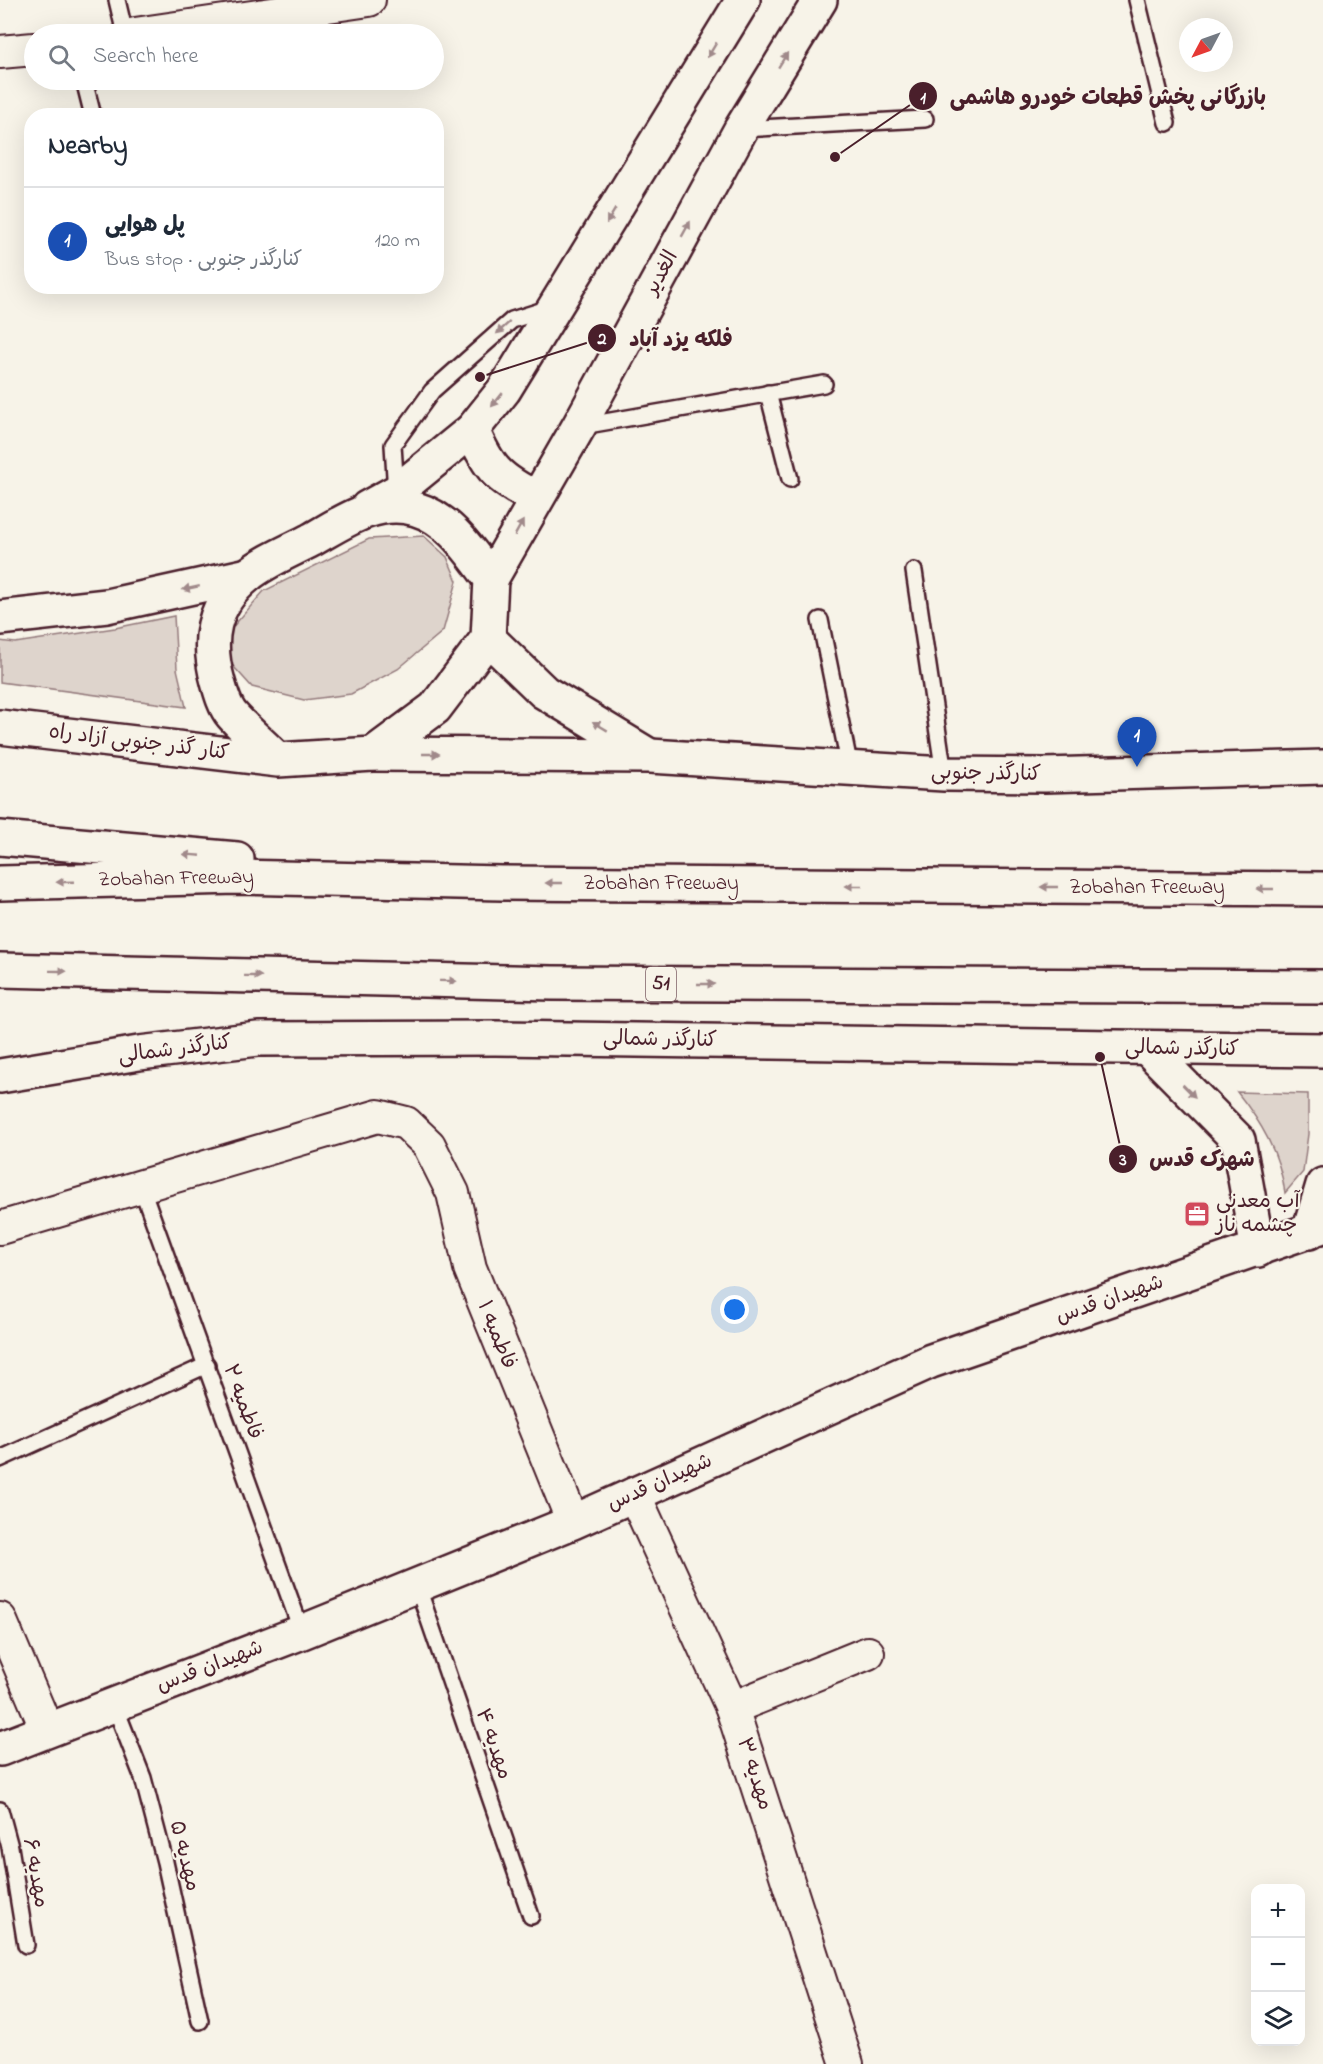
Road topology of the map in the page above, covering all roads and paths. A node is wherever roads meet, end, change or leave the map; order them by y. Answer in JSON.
{"nodes":[{"id":1,"x":117,"y":0,"type":"edge"},
{"id":2,"x":369,"y":0,"type":"edge"},
{"id":3,"x":743,"y":0,"type":"edge"},
{"id":4,"x":820,"y":0,"type":"edge"},
{"id":5,"x":1137,"y":0,"type":"edge"},
{"id":6,"x":299,"y":5,"type":"edge"},
{"id":7,"x":123,"y":24,"type":"edge"},
{"id":8,"x":192,"y":24,"type":"edge"},
{"id":9,"x":24,"y":51,"type":"edge"},
{"id":10,"x":0,"y":52,"type":"edge"},
{"id":11,"x":86,"y":90,"type":"edge"},
{"id":12,"x":91,"y":108,"type":"edge"},
{"id":13,"x":925,"y":118,"type":"dead end"},
{"id":14,"x":1167,"y":123,"type":"dead end"},
{"id":15,"x":741,"y":129,"type":"junction"},
{"id":16,"x":556,"y":306,"type":"junction"},
{"id":17,"x":824,"y":384,"type":"dead end"},
{"id":18,"x":768,"y":393,"type":"junction"},
{"id":19,"x":579,"y":426,"type":"junction"},
{"id":20,"x":472,"y":430,"type":"junction"},
{"id":21,"x":790,"y":479,"type":"dead end"},
{"id":22,"x":396,"y":492,"type":"junction"},
{"id":23,"x":536,"y":498,"type":"junction"},
{"id":24,"x":361,"y":512,"type":"junction"},
{"id":25,"x":914,"y":571,"type":"dead end"},
{"id":26,"x":248,"y":575,"type":"junction"},
{"id":27,"x":491,"y":579,"type":"junction"},
{"id":28,"x":0,"y":618,"type":"edge"},
{"id":29,"x":820,"y":620,"type":"dead end"},
{"id":30,"x":488,"y":638,"type":"junction"},
{"id":31,"x":0,"y":727,"type":"edge"},
{"id":32,"x":373,"y":754,"type":"junction"},
{"id":33,"x":650,"y":756,"type":"junction"},
{"id":34,"x":278,"y":760,"type":"junction"},
{"id":35,"x":1323,"y":767,"type":"edge"},
{"id":36,"x":850,"y":768,"type":"junction"},
{"id":37,"x":944,"y":774,"type":"junction"},
{"id":38,"x":0,"y":838,"type":"edge"},
{"id":39,"x":502,"y":883,"type":"junction"},
{"id":40,"x":0,"y":884,"type":"edge"},
{"id":41,"x":1323,"y":890,"type":"edge"},
{"id":42,"x":0,"y":970,"type":"edge"},
{"id":43,"x":1323,"y":987,"type":"edge"},
{"id":44,"x":1148,"y":1049,"type":"junction"},
{"id":45,"x":1323,"y":1050,"type":"edge"},
{"id":46,"x":0,"y":1076,"type":"edge"},
{"id":47,"x":1323,"y":1185,"type":"edge"},
{"id":48,"x":141,"y":1186,"type":"junction"},
{"id":49,"x":0,"y":1227,"type":"edge"},
{"id":50,"x":1316,"y":1229,"type":"edge"},
{"id":51,"x":1258,"y":1250,"type":"junction"},
{"id":52,"x":207,"y":1365,"type":"junction"},
{"id":53,"x":0,"y":1459,"type":"edge"},
{"id":54,"x":634,"y":1494,"type":"junction"},
{"id":55,"x":573,"y":1522,"type":"junction"},
{"id":56,"x":417,"y":1585,"type":"junction"},
{"id":57,"x":0,"y":1619,"type":"edge"},
{"id":58,"x":302,"y":1632,"type":"junction"},
{"id":59,"x":868,"y":1653,"type":"dead end"},
{"id":60,"x":114,"y":1704,"type":"junction"},
{"id":61,"x":732,"y":1708,"type":"junction"},
{"id":62,"x":47,"y":1730,"type":"junction"},
{"id":63,"x":0,"y":1749,"type":"edge"},
{"id":64,"x":0,"y":1810,"type":"edge"},
{"id":65,"x":531,"y":1916,"type":"dead end"},
{"id":66,"x":26,"y":1945,"type":"dead end"},
{"id":67,"x":200,"y":2021,"type":"dead end"},
{"id":68,"x":847,"y":2064,"type":"edge"}],
"edges":[{"from":1,"to":7,"type":"lane"},
{"from":2,"to":6,"type":"street"},
{"from":3,"to":16,"type":"main road","one_way":true},
{"from":15,"to":4,"type":"main road","name":"الغدیر","one_way":true},
{"from":5,"to":14,"type":"lane"},
{"from":6,"to":8,"type":"street"},
{"from":9,"to":10,"type":"street"},
{"from":11,"to":12,"type":"lane"},
{"from":13,"to":15,"type":"lane"},
{"from":19,"to":15,"type":"main road","name":"الغدیر","one_way":true},
{"from":16,"to":20,"type":"main road","one_way":true},
{"from":16,"to":22,"type":"lane","one_way":true},
{"from":17,"to":18,"type":"lane"},
{"from":18,"to":19,"type":"lane"},
{"from":18,"to":21,"type":"lane"},
{"from":19,"to":23,"type":"main road","name":"الغدیر"},
{"from":20,"to":22,"type":"main road"},
{"from":20,"to":23,"type":"main road"},
{"from":22,"to":24,"type":"main road"},
{"from":27,"to":23,"type":"main road","name":"الغدیر","one_way":true},
{"from":24,"to":26,"type":"main road"},
{"from":24,"to":27,"type":"main road"},
{"from":25,"to":37,"type":"lane"},
{"from":26,"to":28,"type":"main road","one_way":true},
{"from":26,"to":34,"type":"main road"},
{"from":27,"to":30,"type":"main road"},
{"from":29,"to":36,"type":"lane"},
{"from":30,"to":32,"type":"main road"},
{"from":33,"to":30,"type":"main road","one_way":true},
{"from":31,"to":34,"type":"main road","name":"کنار گذر جنوبی آزاد راه"},
{"from":32,"to":33,"type":"main road","name":"کنارگذر جنوبی","one_way":true},
{"from":32,"to":34,"type":"main road","name":"کنار گذر جنوبی آزاد راه"},
{"from":33,"to":36,"type":"main road","name":"کنارگذر جنوبی"},
{"from":35,"to":37,"type":"main road","name":"کنارگذر جنوبی"},
{"from":36,"to":37,"type":"main road","name":"کنارگذر جنوبی"},
{"from":39,"to":38,"type":"main road","one_way":true},
{"from":39,"to":40,"type":"main road","name":"Zobahan Freeway","one_way":true},
{"from":41,"to":39,"type":"main road","name":"Zobahan Freeway","one_way":true},
{"from":42,"to":43,"type":"main road","number":"51","one_way":true},
{"from":44,"to":45,"type":"main road","name":"کنارگذر شمالی"},
{"from":44,"to":46,"type":"main road","name":"کنارگذر شمالی"},
{"from":44,"to":51,"type":"main road","one_way":true},
{"from":47,"to":50,"type":"main road"},
{"from":48,"to":49,"type":"street","name":"فاطمیه ۱"},
{"from":48,"to":52,"type":"lane","name":"فاطمیه ۲"},
{"from":48,"to":55,"type":"street","name":"فاطمیه ۱"},
{"from":50,"to":51,"type":"main road","name":"شهیدان قدس"},
{"from":51,"to":54,"type":"main road","name":"شهیدان قدس"},
{"from":52,"to":53,"type":"lane"},
{"from":52,"to":58,"type":"lane","name":"فاطمیه ۲"},
{"from":54,"to":55,"type":"main road","name":"شهیدان قدس"},
{"from":54,"to":61,"type":"street","name":"مهدیه ۳"},
{"from":55,"to":56,"type":"main road","name":"شهیدان قدس"},
{"from":56,"to":58,"type":"main road","name":"شهیدان قدس"},
{"from":56,"to":65,"type":"lane","name":"مهدیه ۴"},
{"from":57,"to":62,"type":"street"},
{"from":58,"to":60,"type":"main road","name":"شهیدان قدس"},
{"from":59,"to":61,"type":"street"},
{"from":60,"to":62,"type":"main road","name":"شهیدان قدس"},
{"from":60,"to":67,"type":"lane","name":"مهدیه ۵"},
{"from":61,"to":68,"type":"street","name":"مهدیه ۳"},
{"from":62,"to":63,"type":"main road","name":"شهیدان قدس"},
{"from":64,"to":66,"type":"lane","name":"مهدیه ۶"}]}
